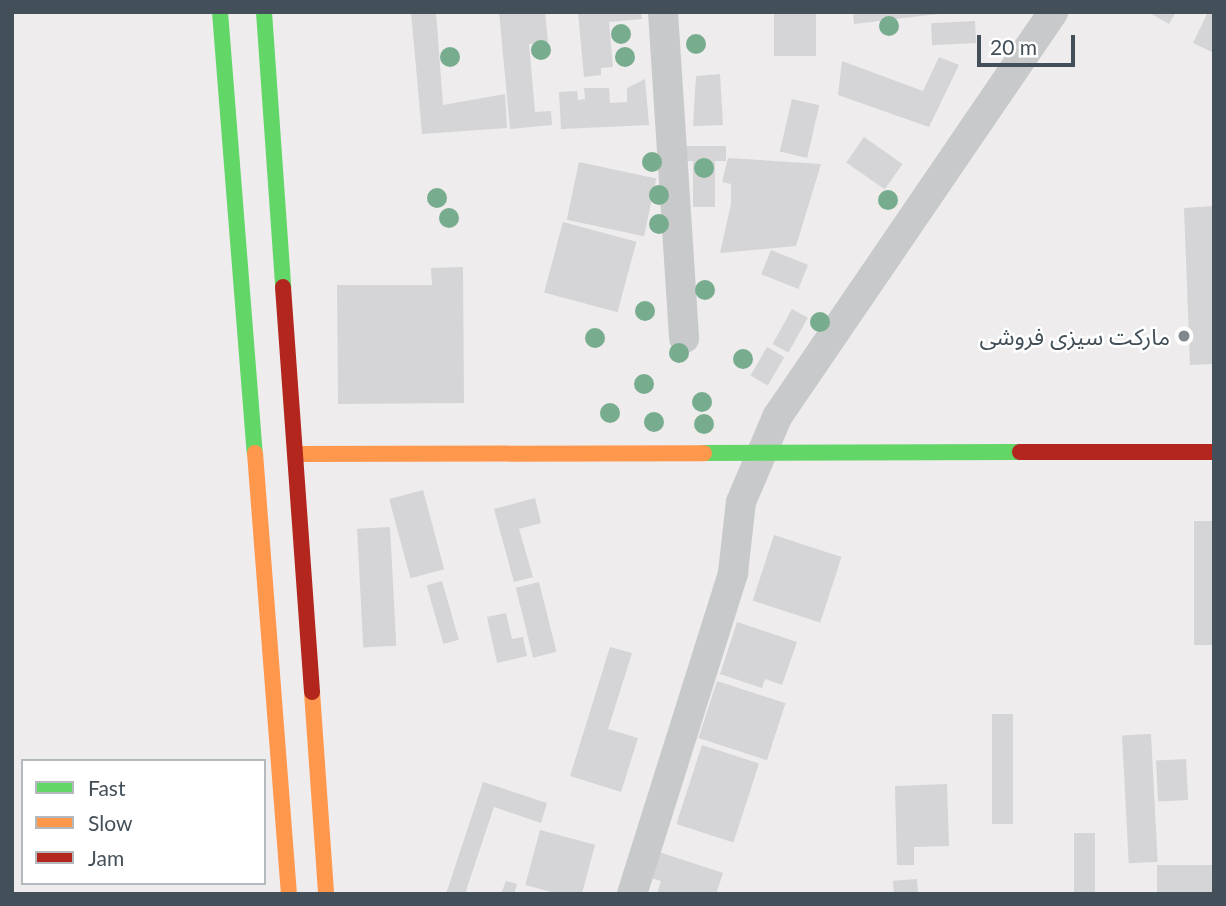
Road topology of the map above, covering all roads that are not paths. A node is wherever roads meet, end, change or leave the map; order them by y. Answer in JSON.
{"nodes":[{"id":1,"x":220,"y":12,"type":"edge"},
{"id":2,"x":264,"y":12,"type":"edge"},
{"id":3,"x":663,"y":12,"type":"edge"},
{"id":4,"x":1053,"y":12,"type":"edge"},
{"id":5,"x":684,"y":338,"type":"dead end"},
{"id":6,"x":1214,"y":452,"type":"edge"},
{"id":7,"x":762,"y":453,"type":"junction"},
{"id":8,"x":295,"y":454,"type":"junction"},
{"id":9,"x":289,"y":894,"type":"edge"},
{"id":10,"x":327,"y":894,"type":"edge"},
{"id":11,"x":632,"y":894,"type":"edge"}],
"edges":[{"from":1,"to":9,"type":"street"},
{"from":2,"to":8,"type":"street"},
{"from":3,"to":5,"type":"street"},
{"from":4,"to":7,"type":"street"},
{"from":6,"to":7,"type":"street"},
{"from":7,"to":8,"type":"street"},
{"from":7,"to":11,"type":"street"},
{"from":8,"to":10,"type":"street"}]}
